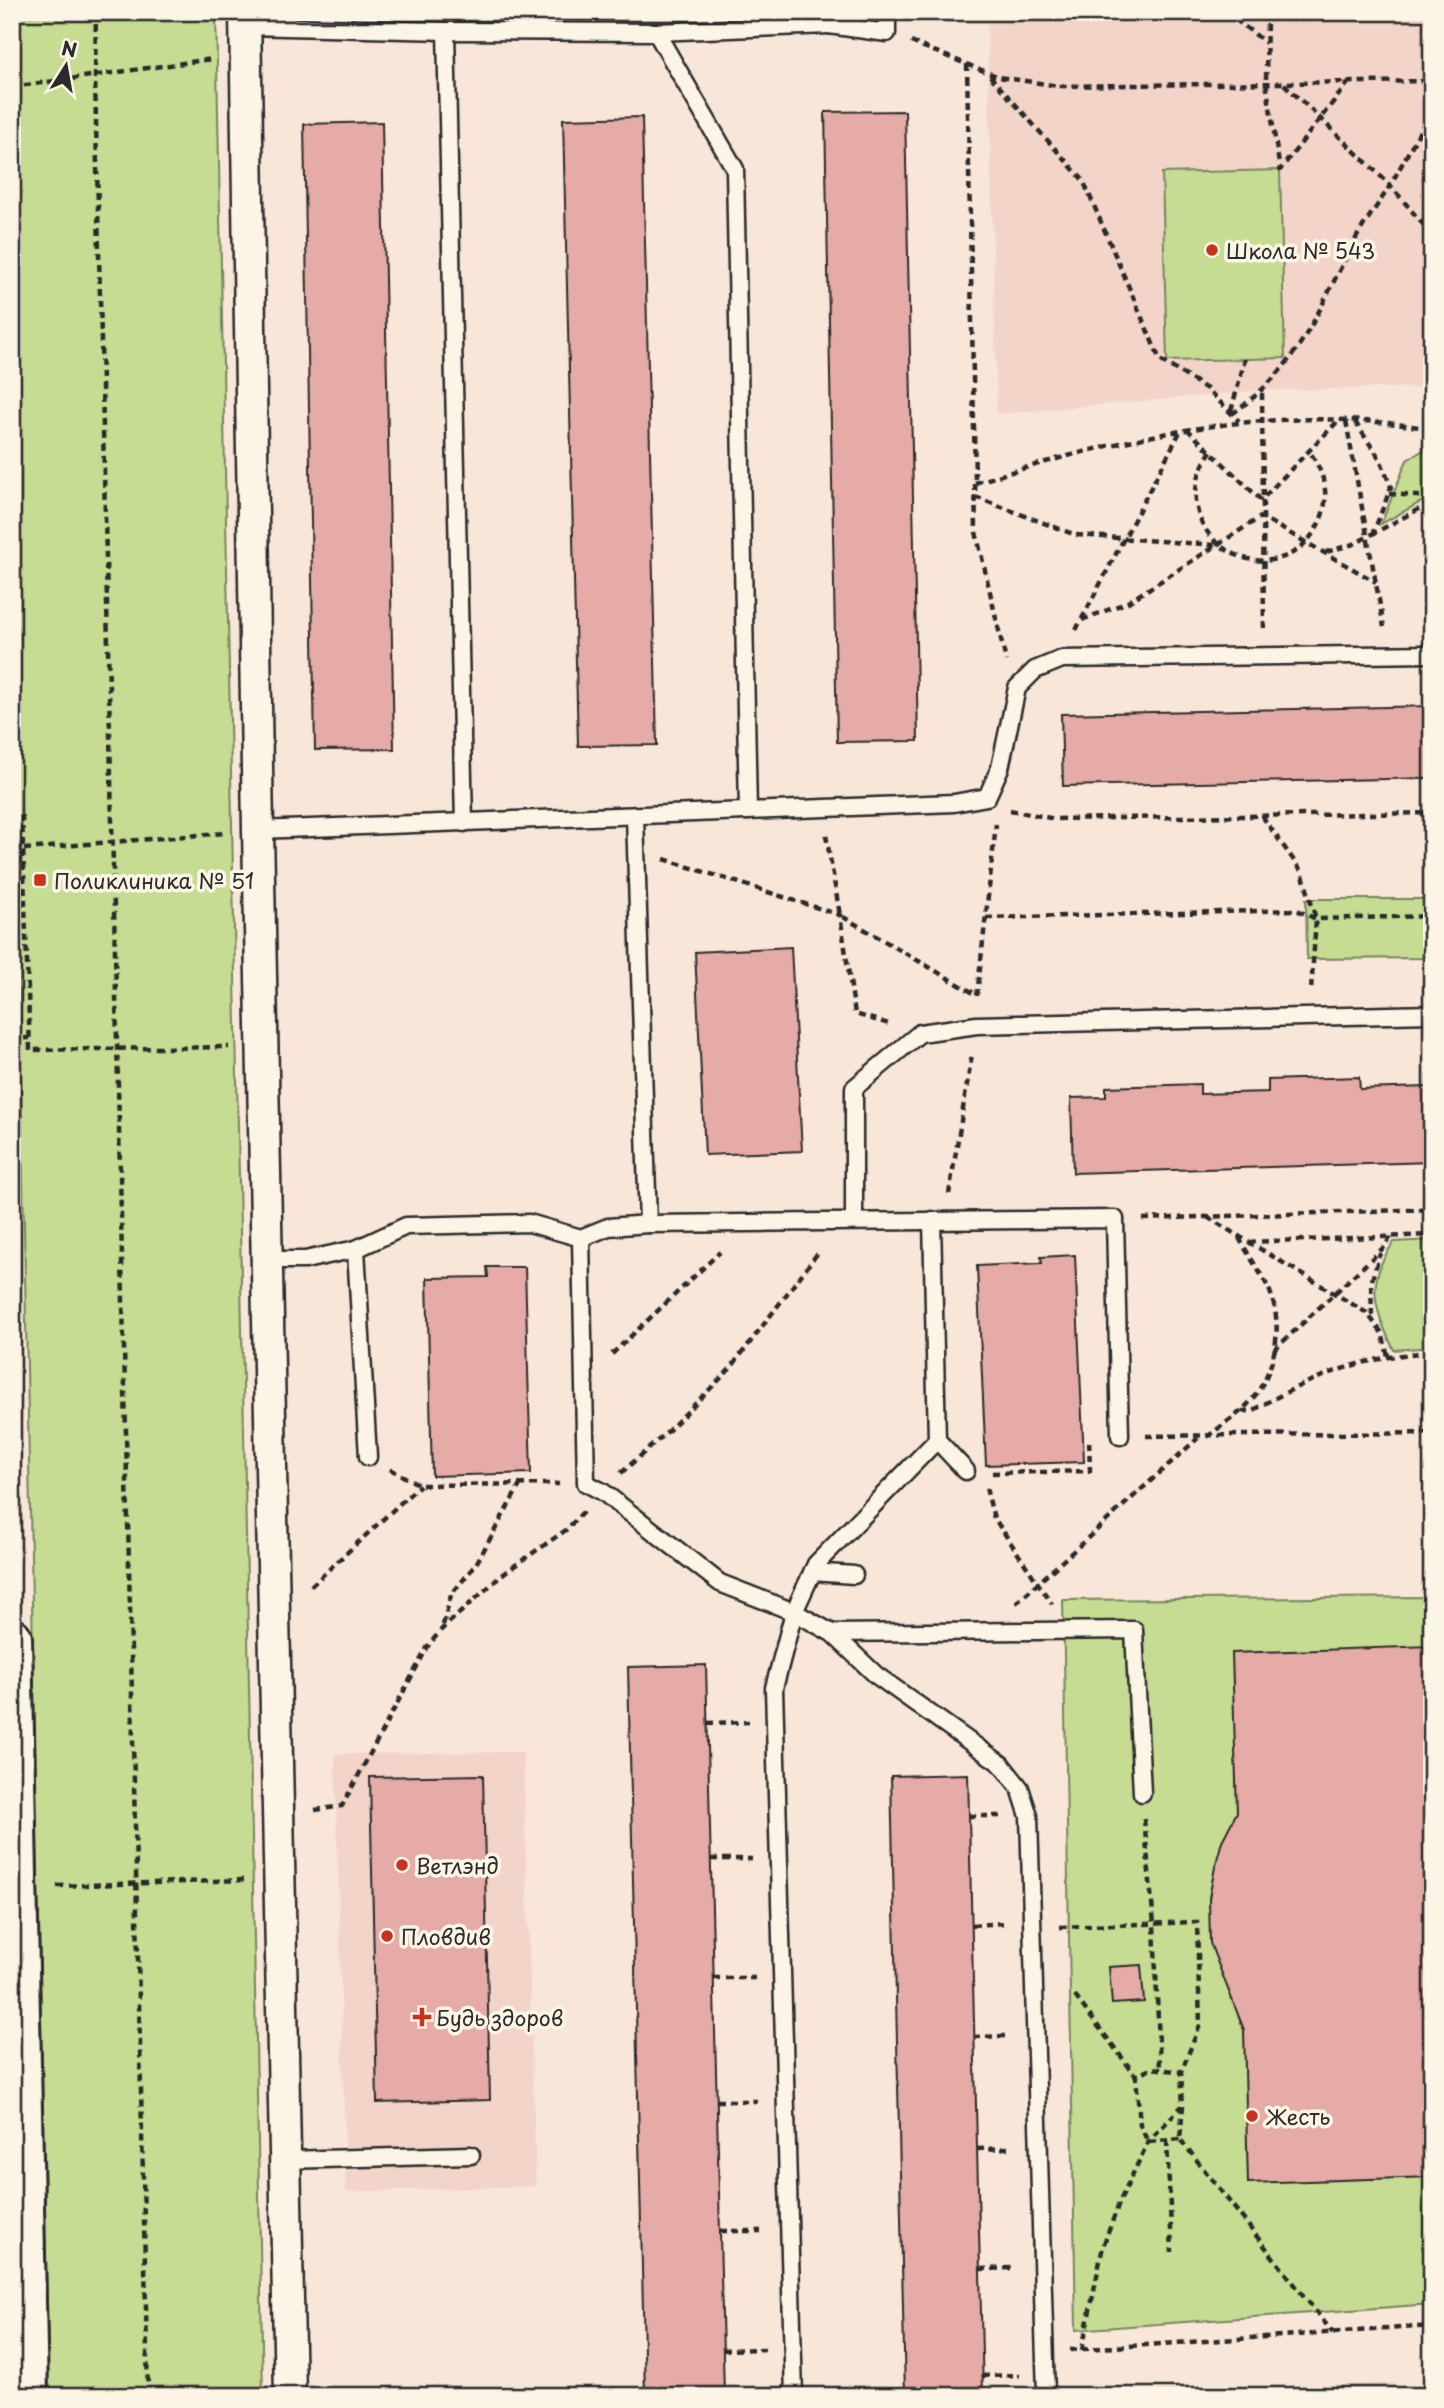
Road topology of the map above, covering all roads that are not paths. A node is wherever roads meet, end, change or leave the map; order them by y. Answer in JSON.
{"nodes":[{"id":1,"x":887,"y":12,"type":"edge"},
{"id":2,"x":829,"y":19,"type":"edge"},
{"id":3,"x":246,"y":30,"type":"edge"},
{"id":4,"x":446,"y":32,"type":"junction"},
{"id":5,"x":656,"y":32,"type":"junction"},
{"id":6,"x":1432,"y":654,"type":"edge"},
{"id":7,"x":748,"y":811,"type":"junction"},
{"id":8,"x":635,"y":817,"type":"junction"},
{"id":9,"x":464,"y":823,"type":"junction"},
{"id":10,"x":258,"y":830,"type":"junction"},
{"id":11,"x":1432,"y":1014,"type":"edge"},
{"id":12,"x":938,"y":1220,"type":"junction"},
{"id":13,"x":854,"y":1221,"type":"junction"},
{"id":14,"x":648,"y":1224,"type":"junction"},
{"id":15,"x":581,"y":1238,"type":"junction"},
{"id":16,"x":356,"y":1249,"type":"junction"},
{"id":17,"x":267,"y":1261,"type":"junction"},
{"id":18,"x":1120,"y":1436,"type":"road end"},
{"id":19,"x":937,"y":1440,"type":"junction"},
{"id":20,"x":368,"y":1457,"type":"road end"},
{"id":21,"x":974,"y":1472,"type":"road end"},
{"id":22,"x":812,"y":1572,"type":"junction"},
{"id":23,"x":855,"y":1575,"type":"dead end"},
{"id":24,"x":794,"y":1612,"type":"junction"},
{"id":25,"x":832,"y":1633,"type":"junction"},
{"id":26,"x":12,"y":1639,"type":"edge"},
{"id":27,"x":1142,"y":1793,"type":"road end"},
{"id":28,"x":471,"y":2155,"type":"dead end"},
{"id":29,"x":285,"y":2160,"type":"junction"},
{"id":30,"x":28,"y":2396,"type":"edge"},
{"id":31,"x":290,"y":2396,"type":"edge"},
{"id":32,"x":794,"y":2396,"type":"edge"},
{"id":33,"x":1045,"y":2396,"type":"edge"}],
"edges":[{"from":1,"to":2,"type":"lane"},
{"from":2,"to":5,"type":"lane"},
{"from":3,"to":4,"type":"lane"},
{"from":3,"to":10,"type":"street"},
{"from":4,"to":5,"type":"lane"},
{"from":4,"to":9,"type":"lane"},
{"from":5,"to":7,"type":"lane"},
{"from":6,"to":7,"type":"lane"},
{"from":7,"to":8,"type":"lane"},
{"from":8,"to":9,"type":"lane"},
{"from":8,"to":14,"type":"lane"},
{"from":9,"to":10,"type":"lane"},
{"from":10,"to":17,"type":"street"},
{"from":11,"to":13,"type":"lane"},
{"from":12,"to":13,"type":"lane"},
{"from":12,"to":18,"type":"lane"},
{"from":12,"to":19,"type":"lane"},
{"from":13,"to":14,"type":"lane"},
{"from":14,"to":15,"type":"lane"},
{"from":15,"to":16,"type":"lane"},
{"from":15,"to":24,"type":"lane"},
{"from":16,"to":17,"type":"lane"},
{"from":16,"to":20,"type":"lane"},
{"from":17,"to":29,"type":"street"},
{"from":19,"to":21,"type":"lane"},
{"from":19,"to":22,"type":"lane"},
{"from":22,"to":23,"type":"lane"},
{"from":22,"to":24,"type":"lane"},
{"from":24,"to":25,"type":"lane"},
{"from":24,"to":32,"type":"lane"},
{"from":25,"to":27,"type":"lane"},
{"from":25,"to":33,"type":"lane"},
{"from":26,"to":30,"type":"street"},
{"from":28,"to":29,"type":"lane"},
{"from":29,"to":31,"type":"street"}]}
